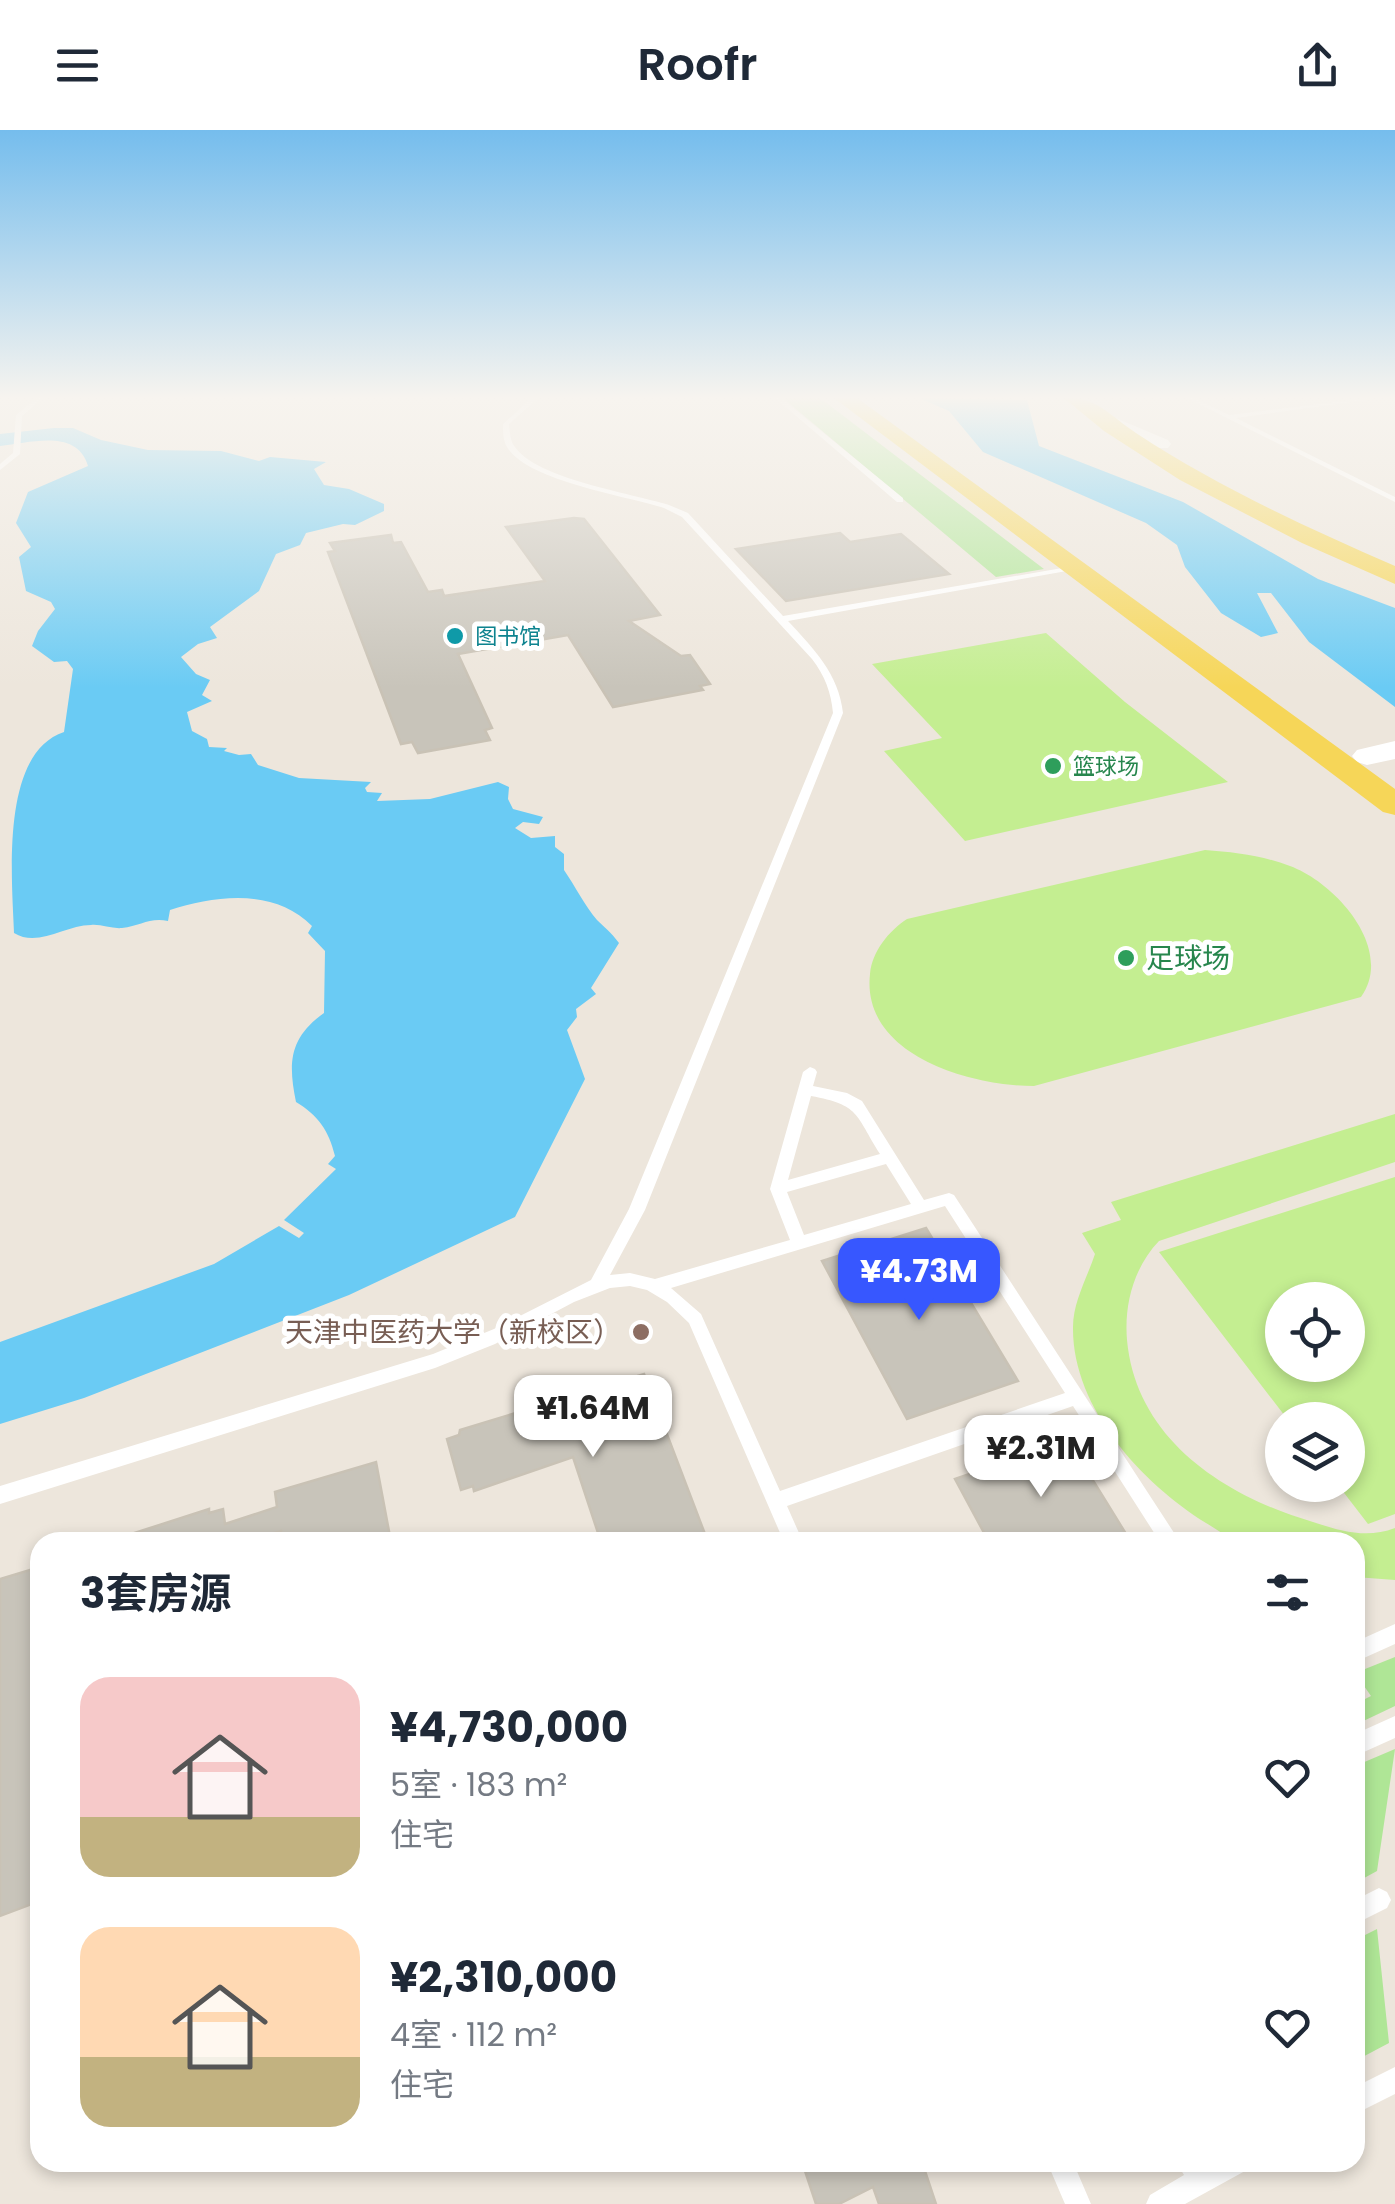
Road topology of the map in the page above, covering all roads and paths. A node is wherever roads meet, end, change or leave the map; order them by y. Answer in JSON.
{"nodes":[{"id":1,"x":625,"y":495,"type":"edge"},
{"id":2,"x":894,"y":495,"type":"edge"},
{"id":3,"x":974,"y":495,"type":"edge"},
{"id":4,"x":978,"y":495,"type":"edge"},
{"id":5,"x":1001,"y":495,"type":"edge"},
{"id":6,"x":1221,"y":495,"type":"edge"},
{"id":7,"x":1249,"y":495,"type":"edge"},
{"id":8,"x":900,"y":500,"type":"dead end"},
{"id":9,"x":997,"y":512,"type":"junction"},
{"id":10,"x":1395,"y":562,"type":"edge"},
{"id":11,"x":1074,"y":569,"type":"junction"},
{"id":12,"x":1395,"y":576,"type":"edge"},
{"id":13,"x":781,"y":619,"type":"junction"},
{"id":14,"x":1381,"y":753,"type":"edge"},
{"id":15,"x":1395,"y":778,"type":"edge"},
{"id":16,"x":1395,"y":805,"type":"edge"},
{"id":17,"x":810,"y":1072,"type":"dead end"},
{"id":18,"x":805,"y":1090,"type":"junction"},
{"id":19,"x":890,"y":1157,"type":"junction"},
{"id":20,"x":778,"y":1189,"type":"junction"},
{"id":21,"x":921,"y":1208,"type":"junction"},
{"id":22,"x":800,"y":1244,"type":"junction"},
{"id":23,"x":598,"y":1282,"type":"junction"},
{"id":24,"x":655,"y":1286,"type":"junction"},
{"id":25,"x":1077,"y":1397,"type":"junction"},
{"id":26,"x":0,"y":1496,"type":"edge"},
{"id":27,"x":775,"y":1501,"type":"junction"},
{"id":28,"x":789,"y":1532,"type":"edge"},
{"id":29,"x":1165,"y":1532,"type":"edge"},
{"id":30,"x":1395,"y":1634,"type":"edge"},
{"id":31,"x":1365,"y":1648,"type":"edge"},
{"id":32,"x":1395,"y":1727,"type":"edge"},
{"id":33,"x":1365,"y":1740,"type":"edge"},
{"id":34,"x":1380,"y":1900,"type":"dead end"},
{"id":35,"x":1365,"y":1907,"type":"edge"},
{"id":36,"x":1395,"y":2080,"type":"edge"},
{"id":37,"x":1365,"y":2096,"type":"edge"},
{"id":38,"x":1064,"y":2172,"type":"edge"},
{"id":39,"x":1195,"y":2172,"type":"edge"},
{"id":40,"x":1078,"y":2204,"type":"edge"},
{"id":41,"x":1159,"y":2204,"type":"edge"}],
"edges":[{"from":1,"to":13,"type":"lane"},
{"from":2,"to":8,"type":"lane"},
{"from":3,"to":9,"type":"main road"},
{"from":4,"to":9,"type":"main road"},
{"from":5,"to":14,"type":"main road"},
{"from":6,"to":12,"type":"main road"},
{"from":7,"to":10,"type":"main road"},
{"from":9,"to":11,"type":"main road"},
{"from":11,"to":13,"type":"lane"},
{"from":11,"to":16,"type":"main road"},
{"from":13,"to":23,"type":"lane"},
{"from":14,"to":15,"type":"main road"},
{"from":17,"to":18,"type":"lane"},
{"from":18,"to":19,"type":"lane"},
{"from":18,"to":20,"type":"lane"},
{"from":19,"to":20,"type":"lane"},
{"from":19,"to":21,"type":"lane"},
{"from":20,"to":22,"type":"lane"},
{"from":21,"to":22,"type":"lane"},
{"from":21,"to":25,"type":"lane"},
{"from":22,"to":24,"type":"lane"},
{"from":23,"to":24,"type":"lane"},
{"from":23,"to":26,"type":"lane"},
{"from":24,"to":27,"type":"lane"},
{"from":25,"to":27,"type":"lane"},
{"from":25,"to":29,"type":"lane"},
{"from":27,"to":28,"type":"lane"},
{"from":30,"to":31,"type":"lane"},
{"from":32,"to":33,"type":"lane"},
{"from":34,"to":35,"type":"lane"},
{"from":36,"to":37,"type":"lane"},
{"from":38,"to":40,"type":"lane"},
{"from":39,"to":41,"type":"lane"}]}
